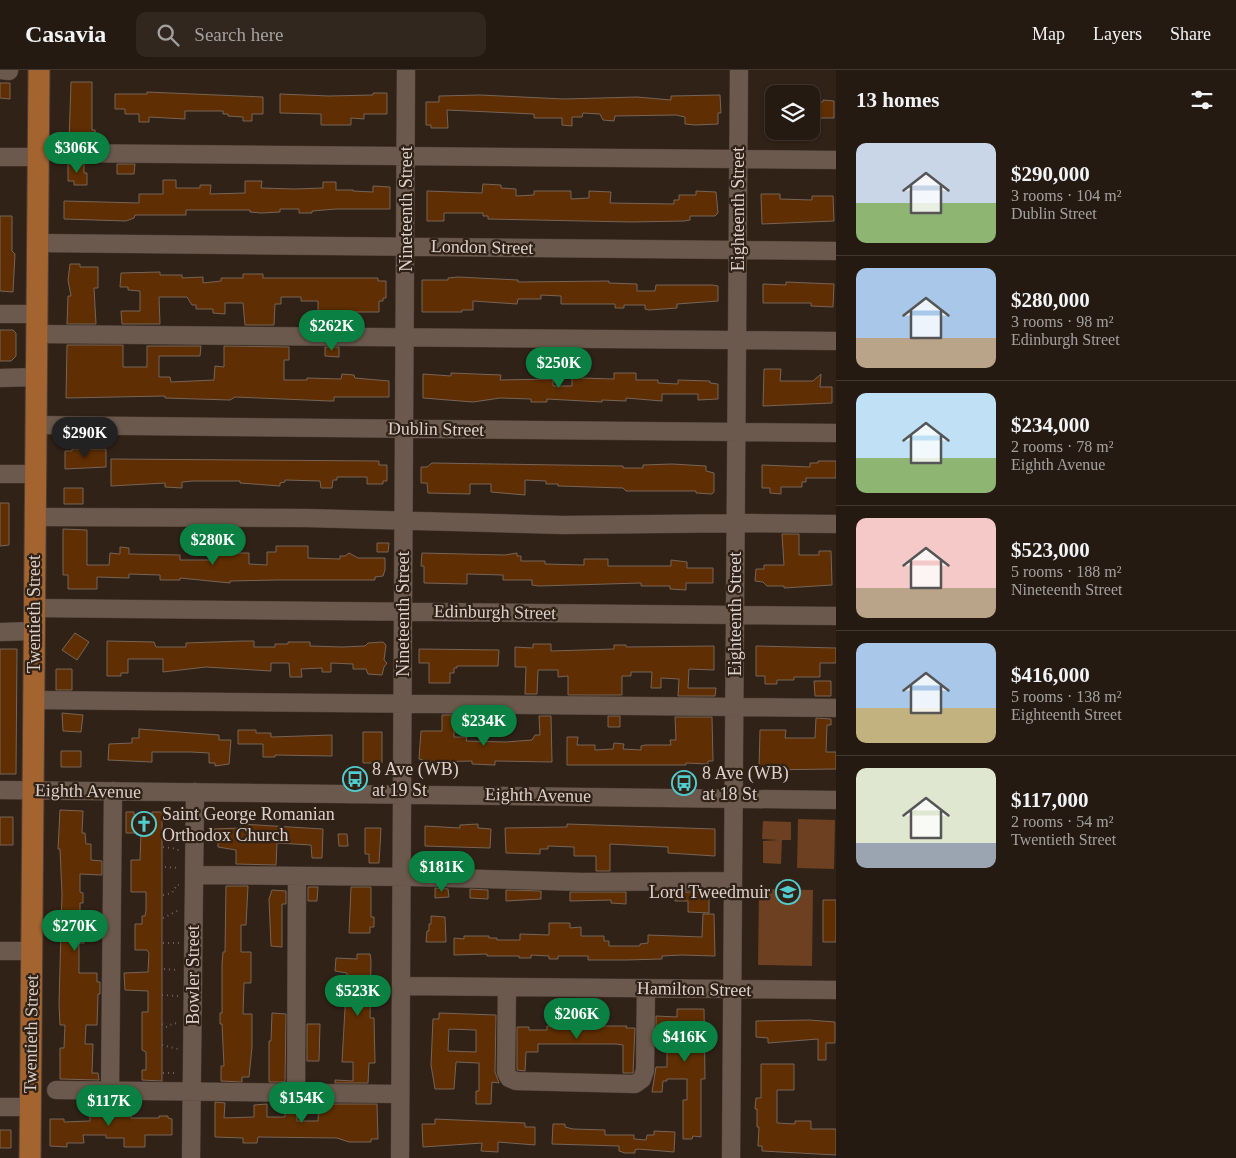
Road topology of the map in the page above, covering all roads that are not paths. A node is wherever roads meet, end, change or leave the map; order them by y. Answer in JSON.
{"nodes":[{"id":1,"x":39,"y":70,"type":"edge"},
{"id":2,"x":406,"y":70,"type":"edge"},
{"id":3,"x":740,"y":70,"type":"edge"},
{"id":4,"x":48,"y":155,"type":"junction"},
{"id":5,"x":406,"y":156,"type":"junction"},
{"id":6,"x":7,"y":157,"type":"edge"},
{"id":7,"x":739,"y":158,"type":"junction"},
{"id":8,"x":836,"y":160,"type":"edge"},
{"id":9,"x":38,"y":243,"type":"junction"},
{"id":10,"x":406,"y":246,"type":"junction"},
{"id":11,"x":738,"y":250,"type":"junction"},
{"id":12,"x":836,"y":251,"type":"edge"},
{"id":13,"x":0,"y":314,"type":"edge"},
{"id":14,"x":37,"y":324,"type":"junction"},
{"id":15,"x":405,"y":338,"type":"junction"},
{"id":16,"x":737,"y":341,"type":"junction"},
{"id":17,"x":836,"y":342,"type":"edge"},
{"id":18,"x":36,"y":377,"type":"junction"},
{"id":19,"x":0,"y":378,"type":"edge"},
{"id":20,"x":36,"y":425,"type":"junction"},
{"id":21,"x":404,"y":429,"type":"junction"},
{"id":22,"x":736,"y":432,"type":"junction"},
{"id":23,"x":836,"y":433,"type":"edge"},
{"id":24,"x":1,"y":474,"type":"edge"},
{"id":25,"x":35,"y":474,"type":"junction"},
{"id":26,"x":35,"y":517,"type":"junction"},
{"id":27,"x":403,"y":520,"type":"junction"},
{"id":28,"x":736,"y":524,"type":"junction"},
{"id":29,"x":836,"y":524,"type":"edge"},
{"id":30,"x":34,"y":608,"type":"junction"},
{"id":31,"x":403,"y":612,"type":"junction"},
{"id":32,"x":735,"y":615,"type":"junction"},
{"id":33,"x":836,"y":616,"type":"edge"},
{"id":34,"x":34,"y":631,"type":"junction"},
{"id":35,"x":0,"y":632,"type":"edge"},
{"id":36,"x":34,"y":700,"type":"junction"},
{"id":37,"x":402,"y":704,"type":"junction"},
{"id":38,"x":734,"y":707,"type":"junction"},
{"id":39,"x":836,"y":708,"type":"edge"},
{"id":40,"x":0,"y":790,"type":"edge"},
{"id":41,"x":33,"y":790,"type":"junction"},
{"id":42,"x":113,"y":791,"type":"junction"},
{"id":43,"x":194,"y":792,"type":"junction"},
{"id":44,"x":401,"y":794,"type":"junction"},
{"id":45,"x":734,"y":797,"type":"junction"},
{"id":46,"x":836,"y":800,"type":"edge"},
{"id":47,"x":189,"y":876,"type":"junction"},
{"id":48,"x":297,"y":876,"type":"junction"},
{"id":49,"x":403,"y":877,"type":"junction"},
{"id":50,"x":733,"y":881,"type":"junction"},
{"id":51,"x":0,"y":950,"type":"edge"},
{"id":52,"x":32,"y":951,"type":"junction"},
{"id":53,"x":403,"y":986,"type":"junction"},
{"id":54,"x":507,"y":987,"type":"junction"},
{"id":55,"x":646,"y":988,"type":"junction"},
{"id":56,"x":732,"y":989,"type":"junction"},
{"id":57,"x":836,"y":990,"type":"edge"},
{"id":58,"x":56,"y":1090,"type":"dead end"},
{"id":59,"x":110,"y":1091,"type":"junction"},
{"id":60,"x":192,"y":1092,"type":"junction"},
{"id":61,"x":296,"y":1093,"type":"junction"},
{"id":62,"x":400,"y":1094,"type":"junction"},
{"id":63,"x":0,"y":1107,"type":"edge"},
{"id":64,"x":29,"y":1107,"type":"junction"},
{"id":65,"x":30,"y":1158,"type":"edge"},
{"id":66,"x":191,"y":1158,"type":"edge"},
{"id":67,"x":400,"y":1158,"type":"edge"},
{"id":68,"x":731,"y":1158,"type":"edge"}],
"edges":[{"from":1,"to":4,"type":"main road","name":"Twentieth Street"},
{"from":2,"to":5,"type":"street","name":"Nineteenth Street"},
{"from":3,"to":7,"type":"street","name":"Eighteenth Street"},
{"from":4,"to":5,"type":"street"},
{"from":4,"to":6,"type":"street"},
{"from":4,"to":9,"type":"main road","name":"Twentieth Street"},
{"from":5,"to":7,"type":"street"},
{"from":5,"to":10,"type":"street","name":"Nineteenth Street"},
{"from":7,"to":8,"type":"street"},
{"from":7,"to":11,"type":"street","name":"Eighteenth Street"},
{"from":9,"to":10,"type":"street","name":"London Street"},
{"from":9,"to":14,"type":"main road","name":"Twentieth Street"},
{"from":10,"to":11,"type":"street","name":"London Street"},
{"from":10,"to":15,"type":"street","name":"Nineteenth Street"},
{"from":11,"to":12,"type":"street","name":"London Street"},
{"from":11,"to":16,"type":"street","name":"Eighteenth Street"},
{"from":13,"to":14,"type":"street"},
{"from":14,"to":15,"type":"street"},
{"from":14,"to":18,"type":"main road","name":"Twentieth Street"},
{"from":15,"to":16,"type":"street"},
{"from":15,"to":21,"type":"street","name":"Nineteenth Street"},
{"from":16,"to":17,"type":"street"},
{"from":16,"to":22,"type":"street","name":"Eighteenth Street"},
{"from":18,"to":19,"type":"street"},
{"from":18,"to":20,"type":"main road","name":"Twentieth Street"},
{"from":20,"to":21,"type":"street","name":"Dublin Street"},
{"from":20,"to":25,"type":"main road","name":"Twentieth Street"},
{"from":21,"to":22,"type":"street","name":"Dublin Street"},
{"from":21,"to":27,"type":"street","name":"Nineteenth Street"},
{"from":22,"to":23,"type":"street","name":"Dublin Street"},
{"from":22,"to":28,"type":"street","name":"Eighteenth Street"},
{"from":24,"to":25,"type":"street"},
{"from":25,"to":26,"type":"main road","name":"Twentieth Street"},
{"from":26,"to":27,"type":"street"},
{"from":26,"to":30,"type":"main road","name":"Twentieth Street"},
{"from":27,"to":28,"type":"street"},
{"from":27,"to":31,"type":"street","name":"Nineteenth Street"},
{"from":28,"to":29,"type":"street"},
{"from":28,"to":32,"type":"street","name":"Eighteenth Street"},
{"from":30,"to":31,"type":"street","name":"Edinburgh Street"},
{"from":30,"to":34,"type":"main road","name":"Twentieth Street"},
{"from":31,"to":32,"type":"street","name":"Edinburgh Street"},
{"from":31,"to":37,"type":"street","name":"Nineteenth Street"},
{"from":32,"to":33,"type":"street","name":"Edinburgh Street"},
{"from":32,"to":38,"type":"street","name":"Eighteenth Street"},
{"from":34,"to":35,"type":"street"},
{"from":34,"to":36,"type":"main road","name":"Twentieth Street"},
{"from":36,"to":37,"type":"street"},
{"from":36,"to":41,"type":"main road","name":"Twentieth Street"},
{"from":37,"to":38,"type":"street"},
{"from":37,"to":44,"type":"street","name":"Nineteenth Street"},
{"from":38,"to":39,"type":"street"},
{"from":38,"to":45,"type":"street","name":"Eighteenth Street"},
{"from":40,"to":41,"type":"street","name":"Eighth Avenue"},
{"from":41,"to":42,"type":"street","name":"Eighth Avenue"},
{"from":41,"to":52,"type":"main road","name":"Twentieth Street"},
{"from":42,"to":43,"type":"street","name":"Eighth Avenue"},
{"from":42,"to":59,"type":"street"},
{"from":43,"to":44,"type":"street","name":"Eighth Avenue"},
{"from":43,"to":47,"type":"street","name":"Bowler Street"},
{"from":44,"to":45,"type":"street","name":"Eighth Avenue"},
{"from":44,"to":49,"type":"street","name":"Nineteenth Street"},
{"from":45,"to":46,"type":"street","name":"Eighth Avenue"},
{"from":45,"to":50,"type":"street","name":"Eighteenth Street"},
{"from":47,"to":48,"type":"street"},
{"from":47,"to":60,"type":"street","name":"Bowler Street"},
{"from":48,"to":49,"type":"street"},
{"from":48,"to":61,"type":"street"},
{"from":49,"to":50,"type":"street"},
{"from":49,"to":53,"type":"street","name":"Nineteenth Street"},
{"from":50,"to":56,"type":"street","name":"Eighteenth Street"},
{"from":51,"to":52,"type":"street"},
{"from":52,"to":64,"type":"main road","name":"Twentieth Street"},
{"from":53,"to":54,"type":"street","name":"Hamilton Street"},
{"from":53,"to":62,"type":"street","name":"Nineteenth Street"},
{"from":54,"to":55,"type":"street","name":"Hamilton Street"},
{"from":54,"to":55,"type":"street"},
{"from":55,"to":56,"type":"street","name":"Hamilton Street"},
{"from":56,"to":57,"type":"street","name":"Hamilton Street"},
{"from":56,"to":68,"type":"street","name":"Eighteenth Street"},
{"from":58,"to":59,"type":"street"},
{"from":59,"to":60,"type":"street"},
{"from":60,"to":61,"type":"street"},
{"from":60,"to":66,"type":"street","name":"Bowler Street"},
{"from":61,"to":62,"type":"street"},
{"from":62,"to":67,"type":"street","name":"Nineteenth Street"},
{"from":63,"to":64,"type":"street"},
{"from":64,"to":65,"type":"main road","name":"Twentieth Street"}]}
